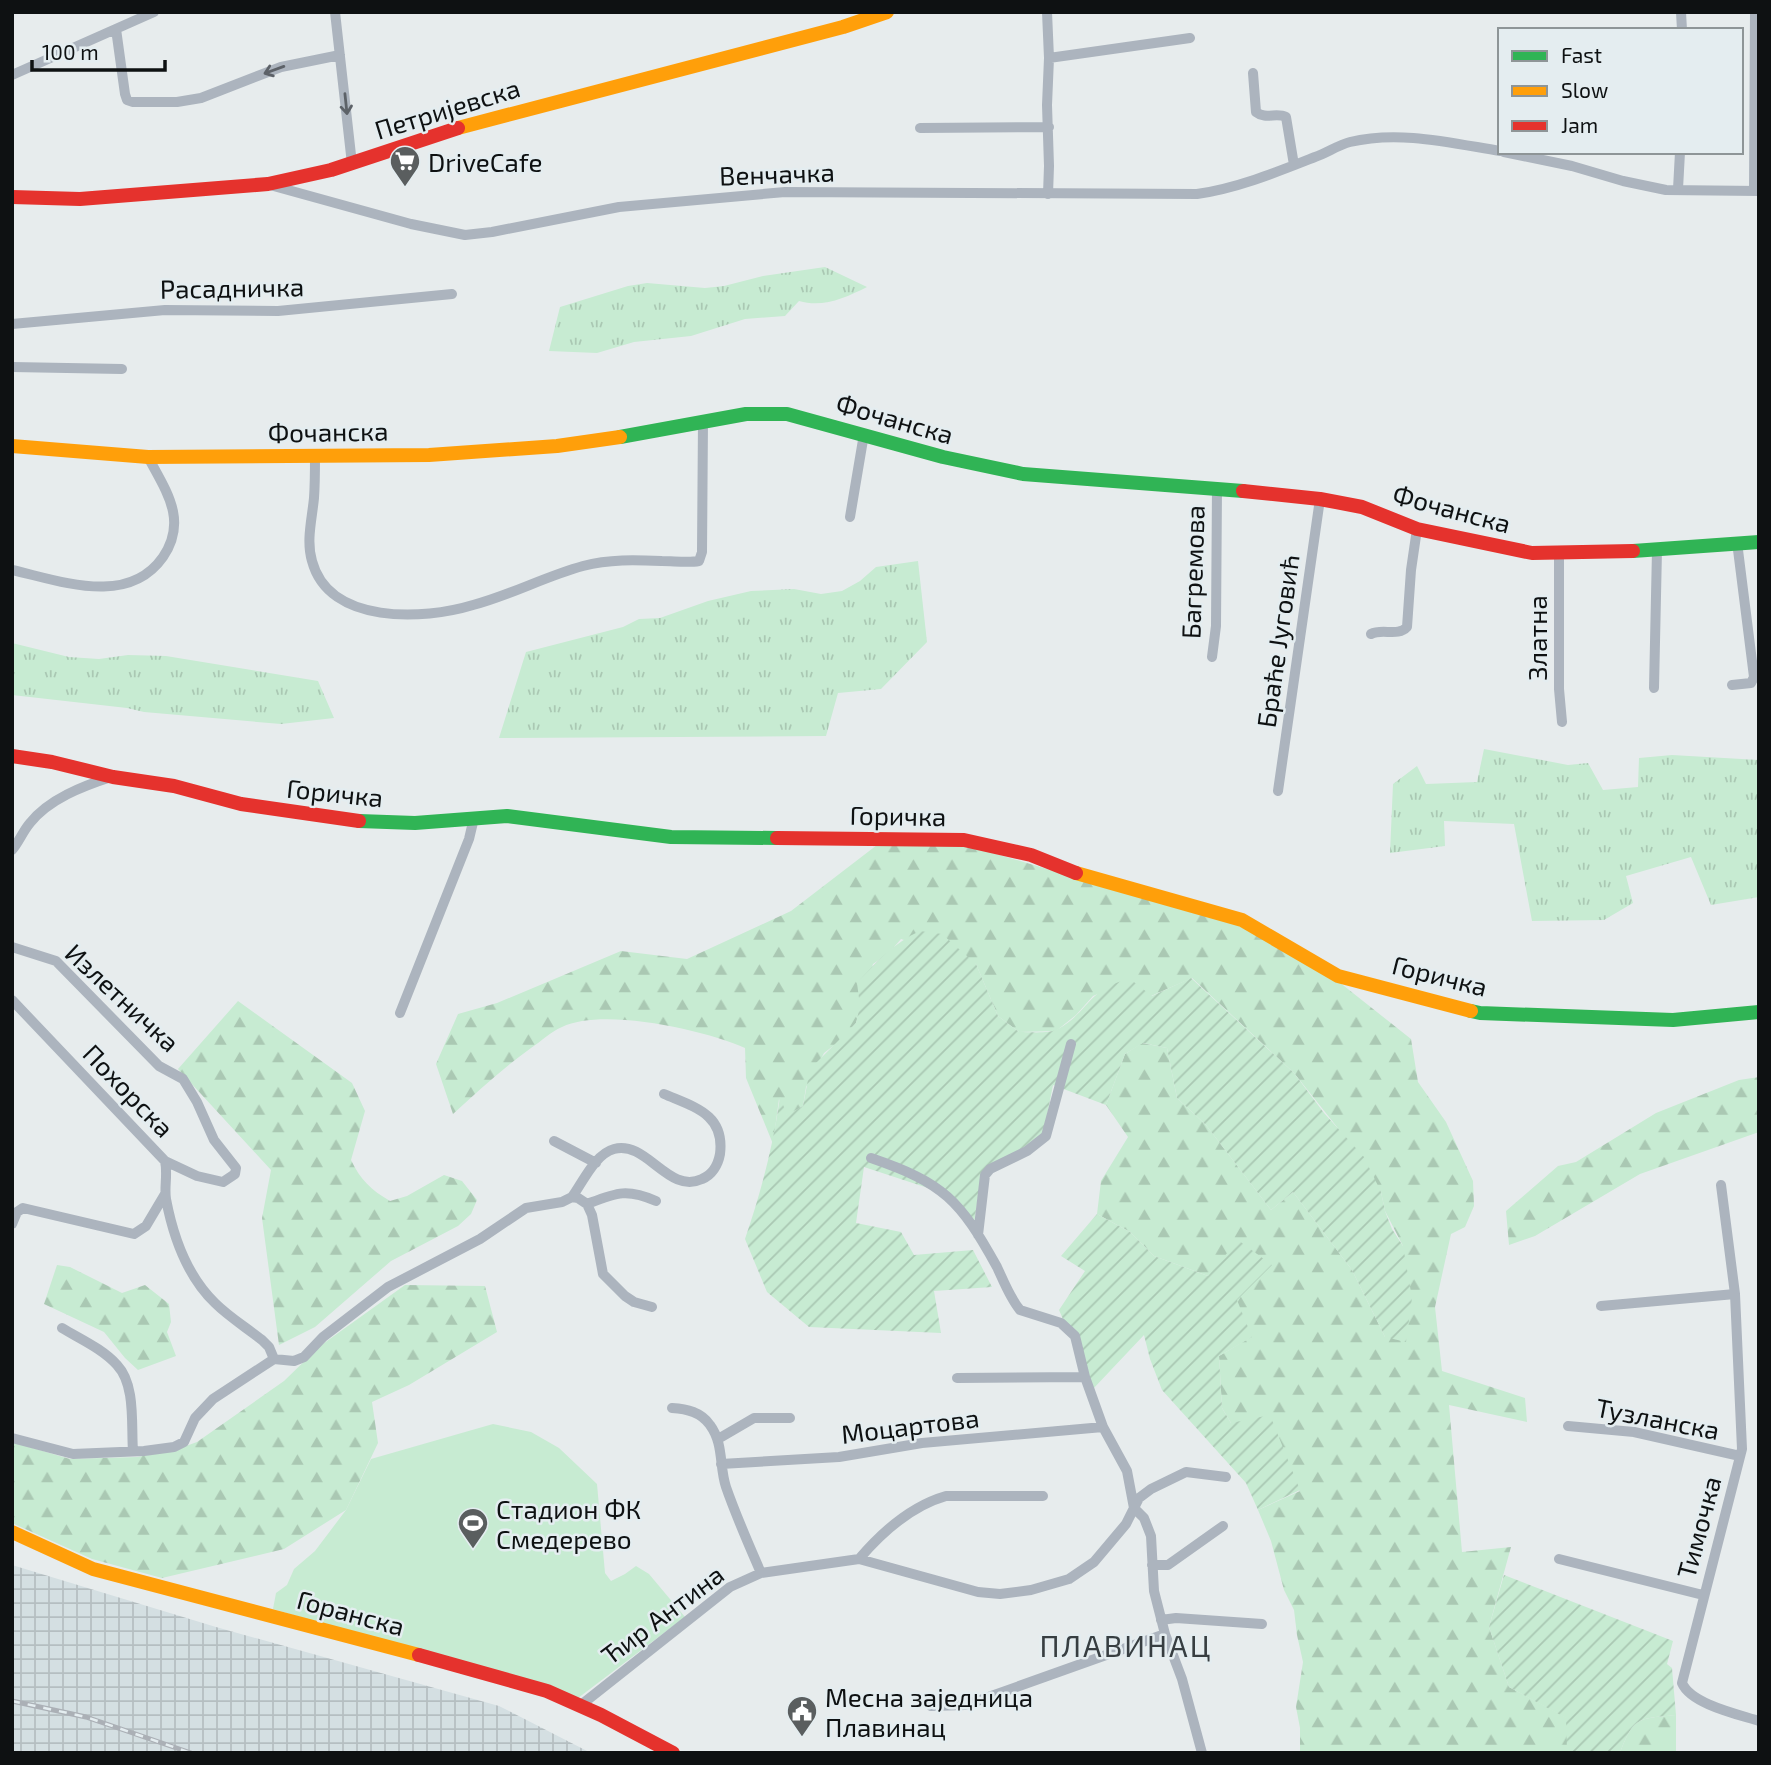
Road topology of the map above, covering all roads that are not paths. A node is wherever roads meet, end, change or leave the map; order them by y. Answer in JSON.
{"nodes":[{"id":1,"x":154,"y":12,"type":"edge"},
{"id":2,"x":335,"y":12,"type":"edge"},
{"id":3,"x":887,"y":12,"type":"edge"},
{"id":4,"x":1047,"y":12,"type":"edge"},
{"id":5,"x":1755,"y":12,"type":"edge"},
{"id":6,"x":116,"y":29,"type":"junction"},
{"id":7,"x":1191,"y":38,"type":"dead end"},
{"id":8,"x":340,"y":55,"type":"junction"},
{"id":9,"x":1049,"y":58,"type":"junction"},
{"id":10,"x":1253,"y":73,"type":"dead end"},
{"id":11,"x":12,"y":75,"type":"edge"},
{"id":12,"x":1049,"y":127,"type":"junction"},
{"id":13,"x":920,"y":128,"type":"dead end"},
{"id":14,"x":1498,"y":151,"type":"edge"},
{"id":15,"x":1512,"y":154,"type":"edge"},
{"id":16,"x":1680,"y":154,"type":"edge"},
{"id":17,"x":352,"y":164,"type":"junction"},
{"id":18,"x":1294,"y":165,"type":"junction"},
{"id":19,"x":299,"y":177,"type":"junction"},
{"id":20,"x":268,"y":184,"type":"junction"},
{"id":21,"x":1678,"y":189,"type":"junction"},
{"id":22,"x":1757,"y":191,"type":"edge"},
{"id":23,"x":297,"y":193,"type":"junction"},
{"id":24,"x":1048,"y":194,"type":"junction"},
{"id":25,"x":12,"y":197,"type":"edge"},
{"id":26,"x":452,"y":294,"type":"dead end"},
{"id":27,"x":12,"y":324,"type":"edge"},
{"id":28,"x":12,"y":366,"type":"edge"},
{"id":29,"x":122,"y":369,"type":"dead end"},
{"id":30,"x":703,"y":421,"type":"junction"},
{"id":31,"x":864,"y":434,"type":"junction"},
{"id":32,"x":12,"y":446,"type":"edge"},
{"id":33,"x":315,"y":456,"type":"junction"},
{"id":34,"x":148,"y":457,"type":"junction"},
{"id":35,"x":1217,"y":488,"type":"junction"},
{"id":36,"x":1320,"y":499,"type":"junction"},
{"id":37,"x":850,"y":517,"type":"dead end"},
{"id":38,"x":1417,"y":528,"type":"junction"},
{"id":39,"x":1737,"y":542,"type":"junction"},
{"id":40,"x":1759,"y":542,"type":"edge"},
{"id":41,"x":1657,"y":550,"type":"junction"},
{"id":42,"x":1559,"y":554,"type":"junction"},
{"id":43,"x":12,"y":570,"type":"edge"},
{"id":44,"x":1371,"y":634,"type":"dead end"},
{"id":45,"x":1212,"y":657,"type":"dead end"},
{"id":46,"x":1732,"y":685,"type":"dead end"},
{"id":47,"x":1654,"y":688,"type":"dead end"},
{"id":48,"x":1562,"y":722,"type":"dead end"},
{"id":49,"x":12,"y":756,"type":"edge"},
{"id":50,"x":113,"y":777,"type":"junction"},
{"id":51,"x":1278,"y":791,"type":"dead end"},
{"id":52,"x":474,"y":818,"type":"junction"},
{"id":53,"x":12,"y":850,"type":"edge"},
{"id":54,"x":12,"y":947,"type":"edge"},
{"id":55,"x":12,"y":1000,"type":"edge"},
{"id":56,"x":1759,"y":1012,"type":"edge"},
{"id":57,"x":400,"y":1013,"type":"dead end"},
{"id":58,"x":1071,"y":1044,"type":"dead end"},
{"id":59,"x":664,"y":1094,"type":"dead end"},
{"id":60,"x":554,"y":1141,"type":"dead end"},
{"id":61,"x":871,"y":1158,"type":"dead end"},
{"id":62,"x":165,"y":1161,"type":"junction"},
{"id":63,"x":596,"y":1163,"type":"junction"},
{"id":64,"x":1721,"y":1185,"type":"dead end"},
{"id":65,"x":166,"y":1194,"type":"junction"},
{"id":66,"x":572,"y":1197,"type":"junction"},
{"id":67,"x":656,"y":1202,"type":"dead end"},
{"id":68,"x":587,"y":1204,"type":"junction"},
{"id":69,"x":12,"y":1224,"type":"edge"},
{"id":70,"x":978,"y":1235,"type":"junction"},
{"id":71,"x":1735,"y":1294,"type":"junction"},
{"id":72,"x":1601,"y":1306,"type":"dead end"},
{"id":73,"x":652,"y":1307,"type":"dead end"},
{"id":74,"x":62,"y":1328,"type":"dead end"},
{"id":75,"x":274,"y":1359,"type":"junction"},
{"id":76,"x":1085,"y":1377,"type":"junction"},
{"id":77,"x":957,"y":1378,"type":"dead end"},
{"id":78,"x":672,"y":1408,"type":"dead end"},
{"id":79,"x":789,"y":1419,"type":"dead end"},
{"id":80,"x":1568,"y":1426,"type":"dead end"},
{"id":81,"x":1103,"y":1427,"type":"junction"},
{"id":82,"x":12,"y":1438,"type":"edge"},
{"id":83,"x":718,"y":1439,"type":"junction"},
{"id":84,"x":133,"y":1451,"type":"junction"},
{"id":85,"x":1740,"y":1456,"type":"junction"},
{"id":86,"x":721,"y":1464,"type":"junction"},
{"id":87,"x":1226,"y":1477,"type":"dead end"},
{"id":88,"x":1042,"y":1496,"type":"dead end"},
{"id":89,"x":1134,"y":1508,"type":"junction"},
{"id":90,"x":1223,"y":1526,"type":"dead end"},
{"id":91,"x":12,"y":1532,"type":"edge"},
{"id":92,"x":859,"y":1559,"type":"junction"},
{"id":93,"x":1559,"y":1559,"type":"dead end"},
{"id":94,"x":1152,"y":1565,"type":"junction"},
{"id":95,"x":761,"y":1573,"type":"junction"},
{"id":96,"x":1703,"y":1595,"type":"junction"},
{"id":97,"x":1161,"y":1620,"type":"junction"},
{"id":98,"x":1262,"y":1624,"type":"dead end"},
{"id":99,"x":1166,"y":1634,"type":"junction"},
{"id":100,"x":580,"y":1705,"type":"junction"},
{"id":101,"x":931,"y":1706,"type":"dead end"},
{"id":102,"x":1759,"y":1721,"type":"edge"},
{"id":103,"x":673,"y":1753,"type":"edge"},
{"id":104,"x":1202,"y":1753,"type":"edge"}],
"edges":[{"from":1,"to":6,"type":"street"},
{"from":2,"to":8,"type":"street"},
{"from":3,"to":17,"type":"street","name":"Петријевска"},
{"from":4,"to":9,"type":"street"},
{"from":5,"to":22,"type":"street"},
{"from":8,"to":6,"type":"street","one_way":true},
{"from":6,"to":11,"type":"street"},
{"from":7,"to":9,"type":"street"},
{"from":8,"to":17,"type":"street","one_way":true},
{"from":9,"to":12,"type":"street"},
{"from":10,"to":18,"type":"street"},
{"from":12,"to":13,"type":"street"},
{"from":12,"to":24,"type":"street"},
{"from":14,"to":18,"type":"street","name":"Венчачка"},
{"from":15,"to":21,"type":"street","name":"Венчачка"},
{"from":16,"to":21,"type":"street"},
{"from":17,"to":19,"type":"street","name":"Петријевска"},
{"from":18,"to":24,"type":"street","name":"Венчачка"},
{"from":19,"to":20,"type":"street","name":"Петријевска"},
{"from":19,"to":23,"type":"street"},
{"from":20,"to":23,"type":"street","name":"Венчачка"},
{"from":20,"to":25,"type":"street","name":"Петријевска"},
{"from":21,"to":22,"type":"street","name":"Венчачка"},
{"from":23,"to":24,"type":"street","name":"Венчачка"},
{"from":26,"to":27,"type":"street","name":"Расадничка"},
{"from":28,"to":29,"type":"street"},
{"from":30,"to":31,"type":"street","name":"Фочанска"},
{"from":30,"to":33,"type":"street","name":"Фочанска"},
{"from":30,"to":33,"type":"street"},
{"from":31,"to":35,"type":"street","name":"Фочанска"},
{"from":31,"to":37,"type":"street"},
{"from":32,"to":34,"type":"street","name":"Фочанска"},
{"from":33,"to":34,"type":"street","name":"Фочанска"},
{"from":34,"to":43,"type":"street"},
{"from":35,"to":36,"type":"street","name":"Фочанска"},
{"from":35,"to":45,"type":"street","name":"Багремова"},
{"from":36,"to":38,"type":"street","name":"Фочанска"},
{"from":36,"to":51,"type":"street","name":"Браће Југовић"},
{"from":38,"to":42,"type":"street","name":"Фочанска"},
{"from":38,"to":44,"type":"street"},
{"from":39,"to":40,"type":"street","name":"Фочанска"},
{"from":39,"to":41,"type":"street","name":"Фочанска"},
{"from":39,"to":46,"type":"street"},
{"from":41,"to":42,"type":"street","name":"Фочанска"},
{"from":41,"to":47,"type":"street"},
{"from":42,"to":48,"type":"street","name":"Златна"},
{"from":49,"to":50,"type":"street","name":"Горичка"},
{"from":50,"to":52,"type":"street","name":"Горичка"},
{"from":50,"to":53,"type":"street"},
{"from":52,"to":56,"type":"street","name":"Горичка"},
{"from":52,"to":57,"type":"street"},
{"from":54,"to":62,"type":"street","name":"Излетничка"},
{"from":55,"to":62,"type":"street","name":"Похорска"},
{"from":58,"to":70,"type":"street"},
{"from":59,"to":63,"type":"street"},
{"from":60,"to":63,"type":"street"},
{"from":61,"to":70,"type":"street"},
{"from":62,"to":65,"type":"street","name":"Похорска"},
{"from":63,"to":66,"type":"street"},
{"from":64,"to":71,"type":"street","name":"Тимочка"},
{"from":65,"to":69,"type":"street"},
{"from":65,"to":75,"type":"street","name":"Похорска"},
{"from":66,"to":68,"type":"street"},
{"from":66,"to":75,"type":"street"},
{"from":67,"to":68,"type":"street"},
{"from":68,"to":73,"type":"street"},
{"from":70,"to":76,"type":"street"},
{"from":71,"to":72,"type":"street"},
{"from":71,"to":85,"type":"street","name":"Тимочка"},
{"from":74,"to":84,"type":"street"},
{"from":75,"to":84,"type":"street"},
{"from":76,"to":77,"type":"street"},
{"from":76,"to":81,"type":"street"},
{"from":78,"to":83,"type":"street"},
{"from":79,"to":83,"type":"street"},
{"from":80,"to":85,"type":"street","name":"Тузланска"},
{"from":81,"to":86,"type":"street","name":"Моцартова"},
{"from":81,"to":89,"type":"street"},
{"from":82,"to":84,"type":"street"},
{"from":83,"to":86,"type":"street"},
{"from":85,"to":96,"type":"street","name":"Тимочка"},
{"from":86,"to":95,"type":"street"},
{"from":87,"to":89,"type":"street","name":"Ћир Антина"},
{"from":88,"to":92,"type":"street"},
{"from":89,"to":92,"type":"street","name":"Ћир Антина"},
{"from":89,"to":94,"type":"street"},
{"from":90,"to":94,"type":"street"},
{"from":91,"to":100,"type":"street","name":"Горанска"},
{"from":92,"to":95,"type":"street","name":"Ћир Антина"},
{"from":93,"to":96,"type":"street"},
{"from":94,"to":97,"type":"street"},
{"from":95,"to":100,"type":"street","name":"Ћир Антина"},
{"from":96,"to":102,"type":"street","name":"Тимочка"},
{"from":97,"to":98,"type":"street"},
{"from":97,"to":99,"type":"street"},
{"from":99,"to":101,"type":"street"},
{"from":99,"to":104,"type":"street"},
{"from":100,"to":103,"type":"street","name":"Горанска"}]}
